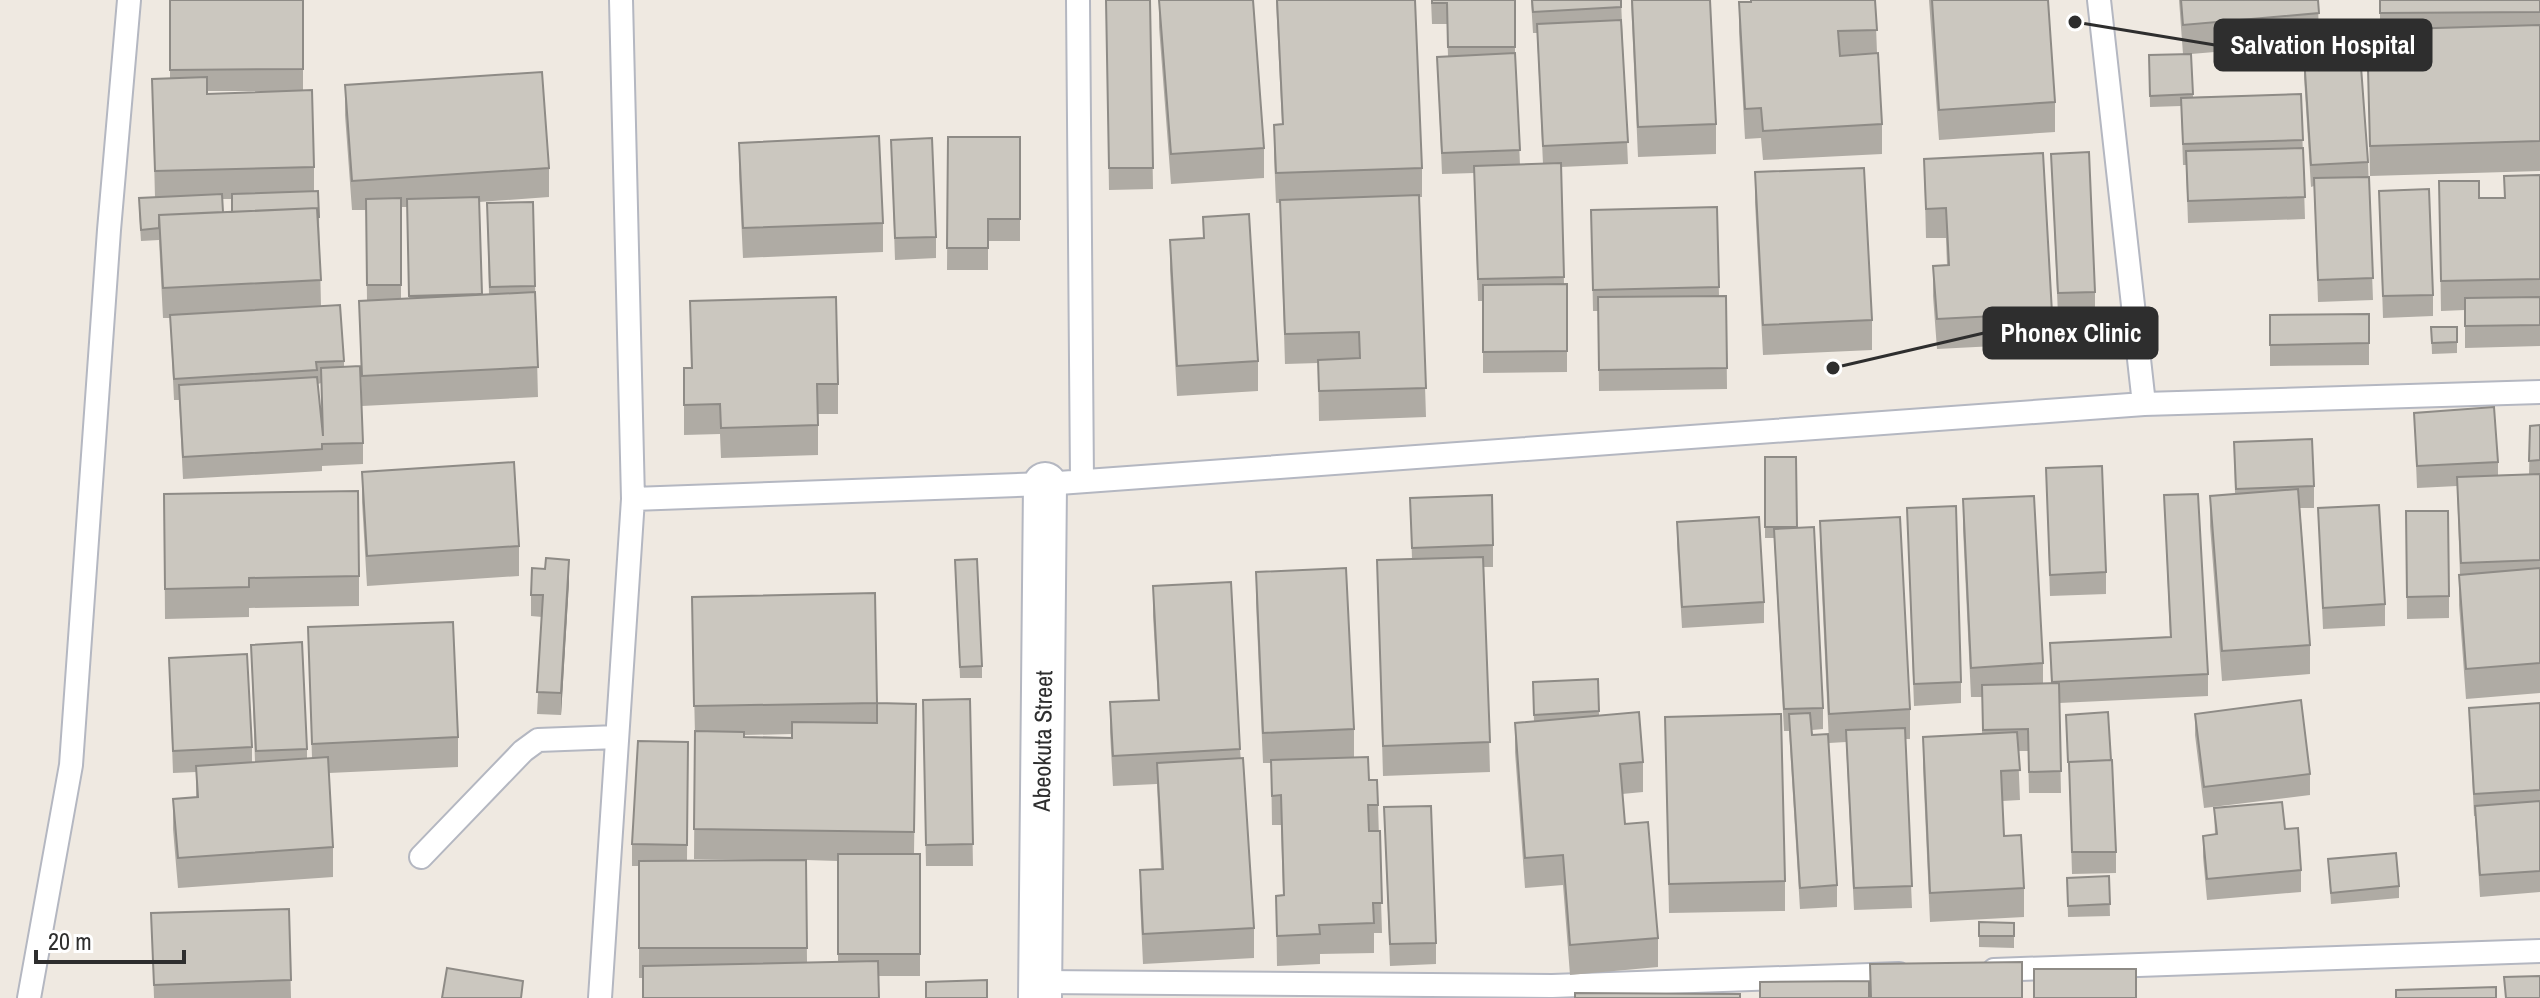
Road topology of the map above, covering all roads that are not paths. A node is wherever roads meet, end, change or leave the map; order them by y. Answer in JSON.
{"nodes":[{"id":1,"x":129,"y":0,"type":"edge"},
{"id":2,"x":621,"y":0,"type":"edge"},
{"id":3,"x":1078,"y":0,"type":"edge"},
{"id":4,"x":2099,"y":0,"type":"edge"},
{"id":5,"x":2540,"y":392,"type":"edge"},
{"id":6,"x":2144,"y":404,"type":"junction"},
{"id":7,"x":1063,"y":482,"type":"junction"},
{"id":8,"x":633,"y":499,"type":"junction"},
{"id":9,"x":617,"y":737,"type":"junction"},
{"id":10,"x":421,"y":857,"type":"dead end"},
{"id":11,"x":2540,"y":951,"type":"edge"},
{"id":12,"x":1967,"y":971,"type":"edge"},
{"id":13,"x":1919,"y":973,"type":"edge"},
{"id":14,"x":1040,"y":990,"type":"edge"},
{"id":15,"x":1552,"y":992,"type":"edge"},
{"id":16,"x":29,"y":998,"type":"edge"},
{"id":17,"x":600,"y":998,"type":"edge"}],
"edges":[{"from":1,"to":16,"type":"lane"},
{"from":2,"to":8,"type":"lane"},
{"from":3,"to":7,"type":"lane"},
{"from":4,"to":6,"type":"lane"},
{"from":5,"to":6,"type":"lane"},
{"from":6,"to":7,"type":"lane"},
{"from":7,"to":8,"type":"lane"},
{"from":7,"to":14,"type":"street","name":"Abeokuta Street"},
{"from":8,"to":9,"type":"lane"},
{"from":9,"to":10,"type":"lane"},
{"from":9,"to":17,"type":"lane"},
{"from":11,"to":12,"type":"lane"},
{"from":13,"to":15,"type":"lane"},
{"from":14,"to":15,"type":"lane"}]}
